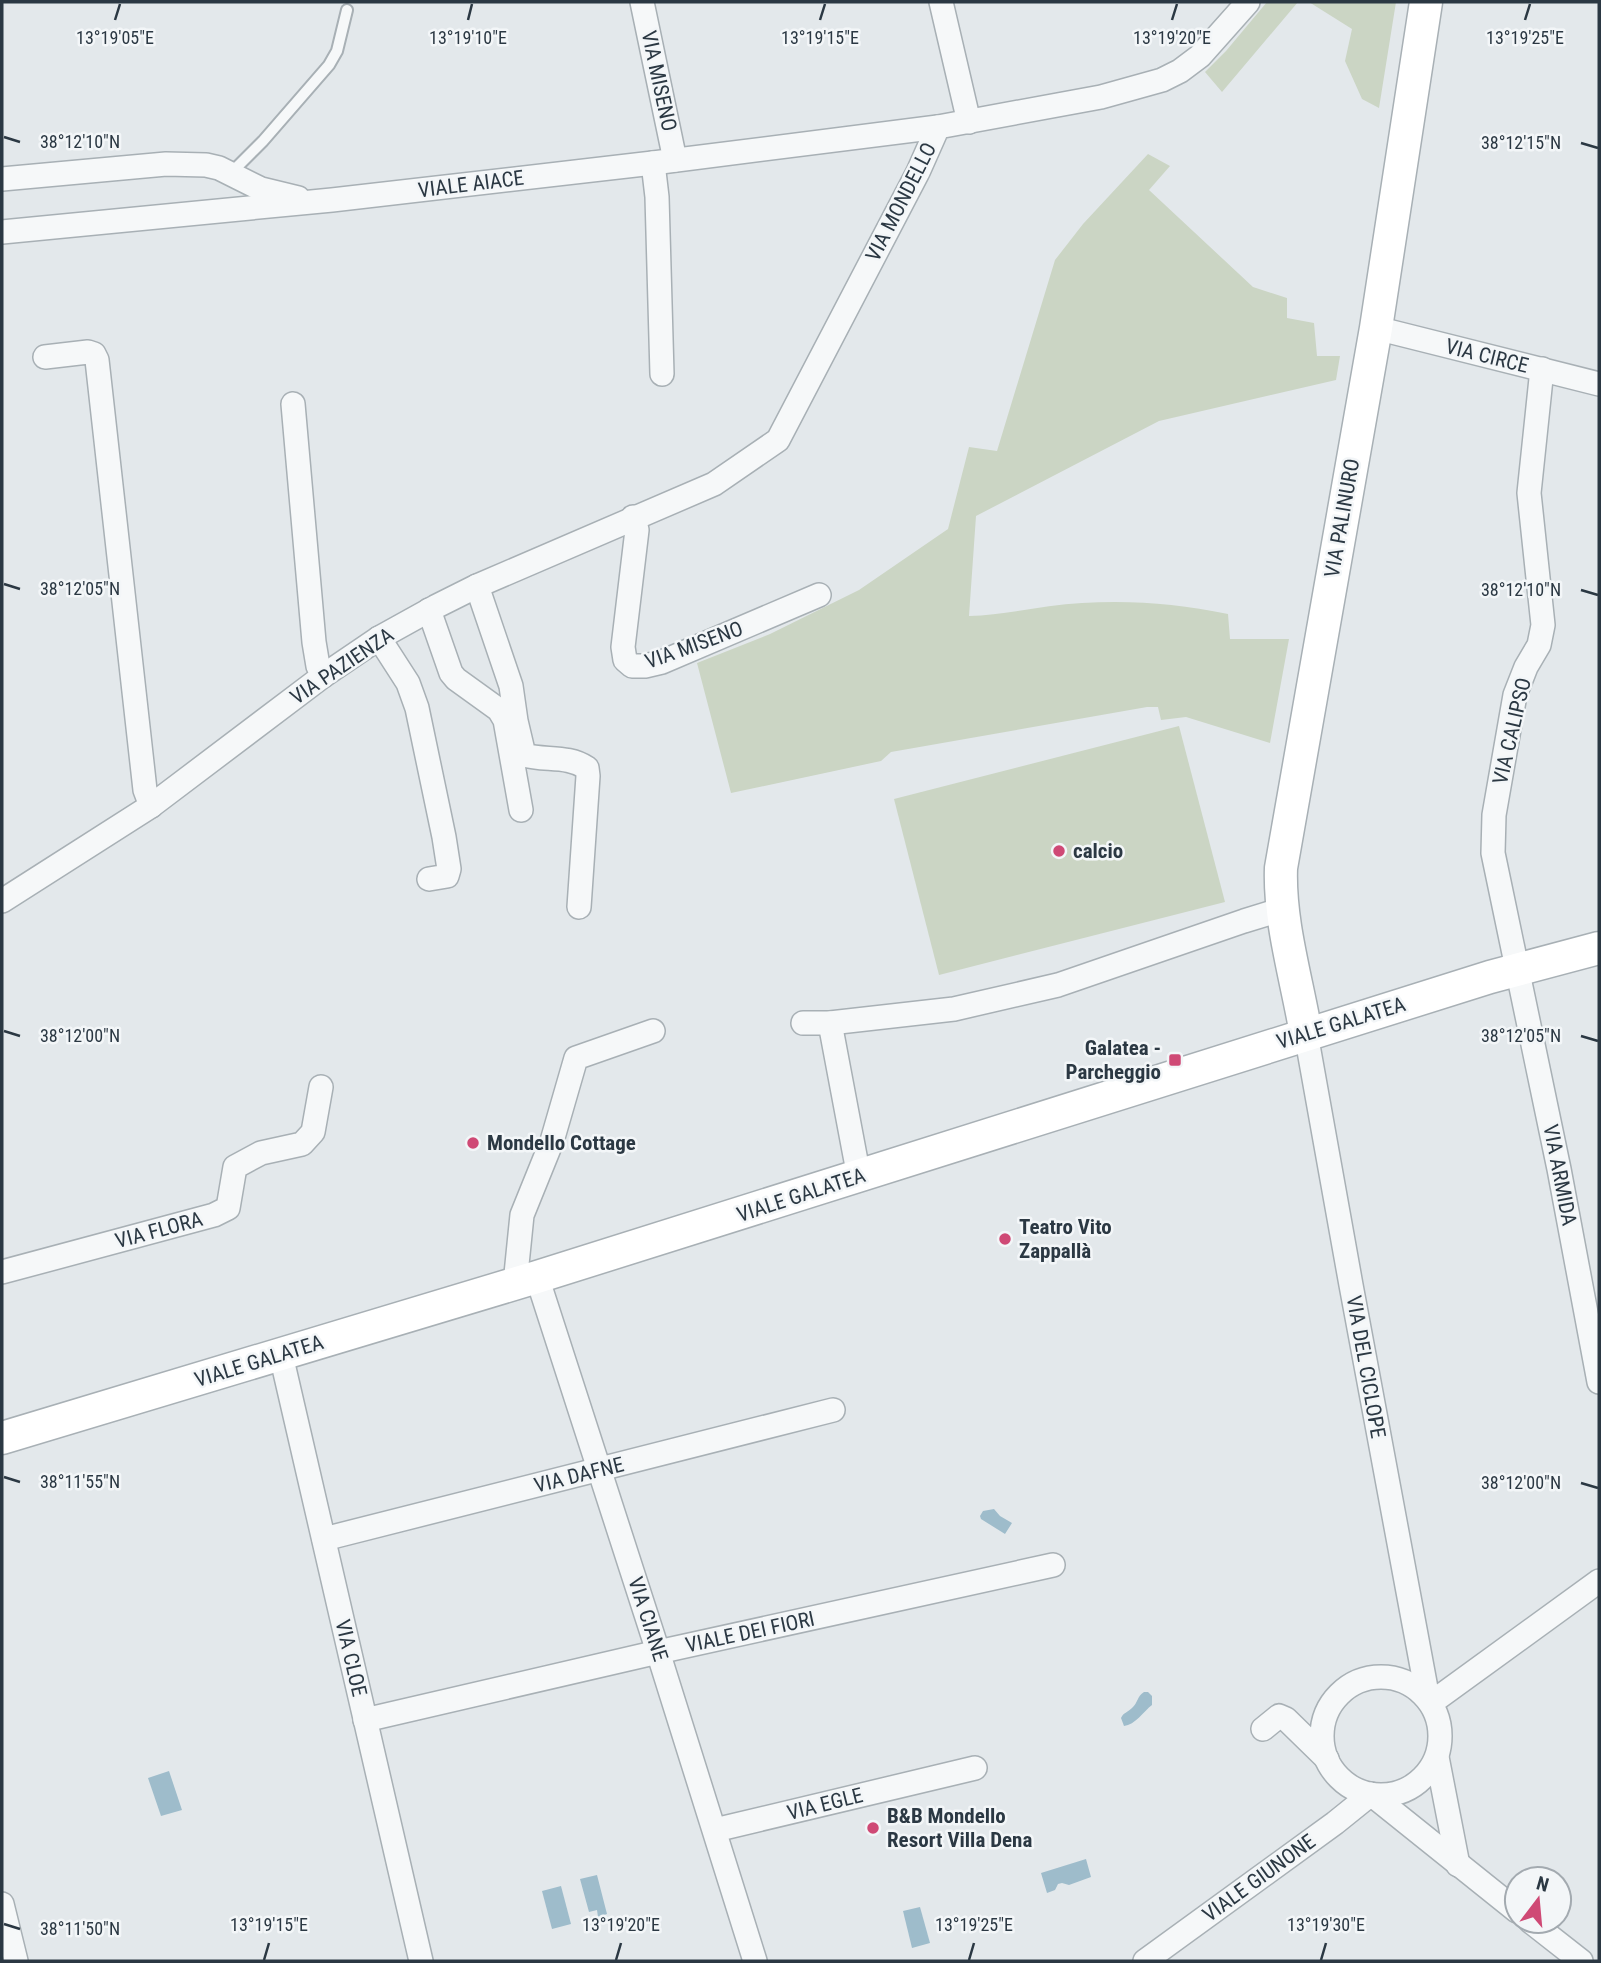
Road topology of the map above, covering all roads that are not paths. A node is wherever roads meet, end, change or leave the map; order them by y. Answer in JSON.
{"nodes":[{"id":1,"x":642,"y":2,"type":"edge"},
{"id":2,"x":941,"y":2,"type":"edge"},
{"id":3,"x":1248,"y":2,"type":"edge"},
{"id":4,"x":1426,"y":2,"type":"edge"},
{"id":5,"x":347,"y":10,"type":"dead end"},
{"id":6,"x":969,"y":122,"type":"junction"},
{"id":7,"x":939,"y":127,"type":"junction"},
{"id":8,"x":664,"y":162,"type":"junction"},
{"id":9,"x":230,"y":174,"type":"junction"},
{"id":10,"x":2,"y":179,"type":"edge"},
{"id":11,"x":332,"y":200,"type":"junction"},
{"id":12,"x":2,"y":232,"type":"edge"},
{"id":13,"x":1376,"y":328,"type":"junction"},
{"id":14,"x":44,"y":357,"type":"dead end"},
{"id":15,"x":1542,"y":369,"type":"junction"},
{"id":16,"x":662,"y":374,"type":"dead end"},
{"id":17,"x":1599,"y":384,"type":"edge"},
{"id":18,"x":293,"y":404,"type":"dead end"},
{"id":19,"x":714,"y":484,"type":"joint"},
{"id":20,"x":634,"y":517,"type":"junction"},
{"id":21,"x":478,"y":586,"type":"junction"},
{"id":22,"x":819,"y":595,"type":"dead end"},
{"id":23,"x":429,"y":610,"type":"junction"},
{"id":24,"x":379,"y":638,"type":"junction"},
{"id":25,"x":323,"y":676,"type":"junction"},
{"id":26,"x":150,"y":806,"type":"junction"},
{"id":27,"x":521,"y":810,"type":"dead end"},
{"id":28,"x":429,"y":880,"type":"dead end"},
{"id":29,"x":2,"y":901,"type":"edge"},
{"id":30,"x":579,"y":907,"type":"dead end"},
{"id":31,"x":1283,"y":909,"type":"junction"},
{"id":32,"x":1599,"y":948,"type":"edge"},
{"id":33,"x":1517,"y":969,"type":"junction"},
{"id":34,"x":803,"y":1023,"type":"dead end"},
{"id":35,"x":830,"y":1023,"type":"junction"},
{"id":36,"x":653,"y":1031,"type":"dead end"},
{"id":37,"x":1306,"y":1034,"type":"junction"},
{"id":38,"x":321,"y":1087,"type":"dead end"},
{"id":39,"x":859,"y":1177,"type":"junction"},
{"id":40,"x":2,"y":1272,"type":"edge"},
{"id":41,"x":526,"y":1281,"type":"junction"},
{"id":42,"x":281,"y":1355,"type":"junction"},
{"id":43,"x":1599,"y":1382,"type":"edge"},
{"id":44,"x":833,"y":1410,"type":"dead end"},
{"id":45,"x":2,"y":1438,"type":"edge"},
{"id":46,"x":599,"y":1470,"type":"junction"},
{"id":47,"x":324,"y":1539,"type":"junction"},
{"id":48,"x":1053,"y":1565,"type":"dead end"},
{"id":49,"x":1599,"y":1581,"type":"edge"},
{"id":50,"x":658,"y":1652,"type":"junction"},
{"id":51,"x":1430,"y":1701,"type":"junction"},
{"id":52,"x":365,"y":1720,"type":"junction"},
{"id":53,"x":1263,"y":1729,"type":"dead end"},
{"id":54,"x":1437,"y":1758,"type":"junction"},
{"id":55,"x":1327,"y":1759,"type":"junction"},
{"id":56,"x":975,"y":1768,"type":"dead end"},
{"id":57,"x":1371,"y":1794,"type":"junction"},
{"id":58,"x":715,"y":1830,"type":"junction"},
{"id":59,"x":1458,"y":1865,"type":"junction"},
{"id":60,"x":1503,"y":1900,"type":"edge"},
{"id":61,"x":2,"y":1904,"type":"edge"},
{"id":62,"x":1548,"y":1935,"type":"edge"},
{"id":63,"x":16,"y":1961,"type":"edge"},
{"id":64,"x":421,"y":1961,"type":"edge"},
{"id":65,"x":755,"y":1961,"type":"edge"},
{"id":66,"x":1145,"y":1961,"type":"edge"},
{"id":67,"x":1581,"y":1961,"type":"edge"}],
"edges":[{"from":1,"to":8,"type":"street","name":"VIA MISENO"},
{"from":2,"to":6,"type":"street"},
{"from":3,"to":6,"type":"street","name":"VIA MONDELLO"},
{"from":4,"to":13,"type":"main road","name":"VIA PALINURO"},
{"from":5,"to":9,"type":"lane"},
{"from":6,"to":7,"type":"street","name":"VIA MONDELLO"},
{"from":7,"to":8,"type":"street","name":"VIALE AIACE"},
{"from":7,"to":19,"type":"street","name":"VIA MONDELLO"},
{"from":8,"to":11,"type":"street","name":"VIALE AIACE"},
{"from":8,"to":16,"type":"street","name":"VIA MISENO"},
{"from":9,"to":10,"type":"street"},
{"from":9,"to":11,"type":"street"},
{"from":11,"to":12,"type":"street","name":"VIALE AIACE"},
{"from":13,"to":15,"type":"street","name":"VIA CIRCE"},
{"from":13,"to":31,"type":"main road","name":"VIA PALINURO"},
{"from":14,"to":26,"type":"street"},
{"from":15,"to":17,"type":"street","name":"VIA CIRCE"},
{"from":15,"to":33,"type":"street","name":"VIA CALIPSO"},
{"from":18,"to":25,"type":"street"},
{"from":19,"to":20,"type":"street","name":"VIA PAZIENZA"},
{"from":20,"to":21,"type":"street","name":"VIA PAZIENZA"},
{"from":20,"to":22,"type":"street","name":"VIA MISENO"},
{"from":21,"to":23,"type":"street","name":"VIA PAZIENZA"},
{"from":21,"to":30,"type":"street"},
{"from":23,"to":24,"type":"street","name":"VIA PAZIENZA"},
{"from":23,"to":27,"type":"street"},
{"from":24,"to":25,"type":"street","name":"VIA PAZIENZA"},
{"from":24,"to":28,"type":"street"},
{"from":25,"to":26,"type":"street","name":"VIA PAZIENZA"},
{"from":26,"to":29,"type":"street","name":"VIA PAZIENZA"},
{"from":31,"to":35,"type":"street"},
{"from":31,"to":37,"type":"main road","name":"VIA PALINURO"},
{"from":32,"to":33,"type":"main road","name":"VIALE GALATEA"},
{"from":33,"to":37,"type":"main road","name":"VIALE GALATEA"},
{"from":33,"to":43,"type":"street","name":"VIA ARMIDA"},
{"from":34,"to":35,"type":"street"},
{"from":35,"to":39,"type":"street"},
{"from":36,"to":41,"type":"street"},
{"from":37,"to":39,"type":"main road","name":"VIALE GALATEA"},
{"from":37,"to":51,"type":"street","name":"VIA DEL CICLOPE"},
{"from":38,"to":40,"type":"street","name":"VIA FLORA"},
{"from":39,"to":41,"type":"main road","name":"VIALE GALATEA"},
{"from":41,"to":42,"type":"main road","name":"VIALE GALATEA"},
{"from":41,"to":46,"type":"street","name":"VIA CIANE"},
{"from":42,"to":45,"type":"main road","name":"VIALE GALATEA"},
{"from":42,"to":47,"type":"street","name":"VIA CLOE"},
{"from":44,"to":46,"type":"street","name":"VIA DAFNE"},
{"from":46,"to":47,"type":"street","name":"VIA DAFNE"},
{"from":46,"to":50,"type":"street","name":"VIA CIANE"},
{"from":47,"to":52,"type":"street","name":"VIA CLOE"},
{"from":48,"to":50,"type":"street","name":"VIALE DEI FIORI"},
{"from":49,"to":51,"type":"street"},
{"from":50,"to":52,"type":"street","name":"VIALE DEI FIORI"},
{"from":50,"to":58,"type":"street","name":"VIA CIANE"},
{"from":51,"to":54,"type":"street"},
{"from":51,"to":55,"type":"street"},
{"from":52,"to":64,"type":"street","name":"VIA CLOE"},
{"from":53,"to":55,"type":"street"},
{"from":54,"to":57,"type":"street"},
{"from":54,"to":59,"type":"street"},
{"from":55,"to":57,"type":"street"},
{"from":56,"to":58,"type":"street","name":"VIA EGLE"},
{"from":57,"to":59,"type":"street"},
{"from":57,"to":66,"type":"street","name":"VIALE GIUNONE"},
{"from":58,"to":65,"type":"street","name":"VIA CIANE"},
{"from":59,"to":60,"type":"street"},
{"from":61,"to":63,"type":"street"},
{"from":62,"to":67,"type":"street"}]}
